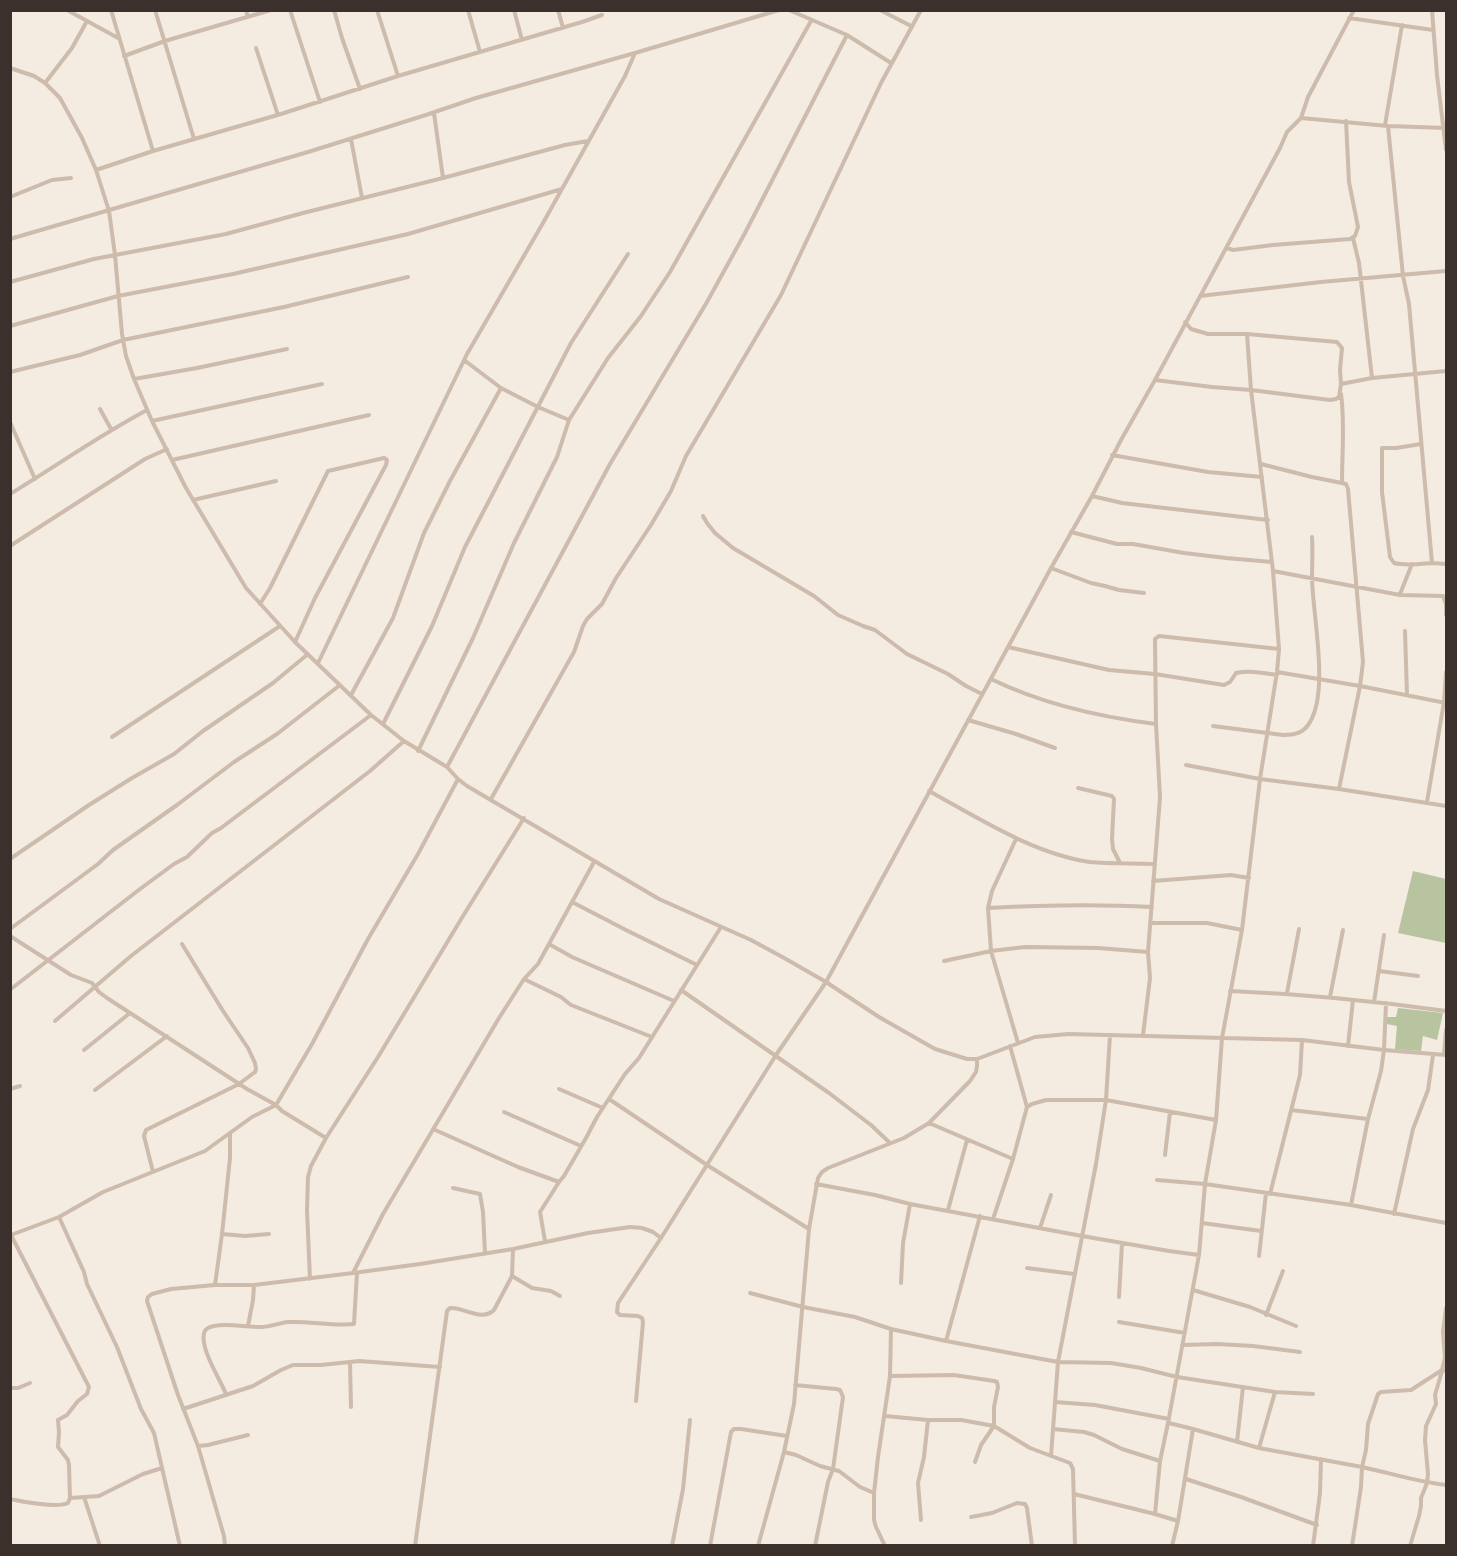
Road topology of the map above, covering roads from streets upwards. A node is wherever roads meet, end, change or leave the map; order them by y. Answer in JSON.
{"nodes":[{"id":1,"x":67,"y":10,"type":"edge"},
{"id":2,"x":111,"y":10,"type":"edge"},
{"id":3,"x":155,"y":10,"type":"edge"},
{"id":4,"x":246,"y":10,"type":"edge"},
{"id":5,"x":271,"y":10,"type":"edge"},
{"id":6,"x":290,"y":10,"type":"edge"},
{"id":7,"x":334,"y":10,"type":"edge"},
{"id":8,"x":377,"y":10,"type":"edge"},
{"id":9,"x":468,"y":10,"type":"edge"},
{"id":10,"x":514,"y":10,"type":"edge"},
{"id":11,"x":558,"y":10,"type":"edge"},
{"id":12,"x":779,"y":10,"type":"edge"},
{"id":13,"x":789,"y":10,"type":"edge"},
{"id":14,"x":880,"y":10,"type":"edge"},
{"id":15,"x":921,"y":10,"type":"edge"},
{"id":16,"x":1354,"y":10,"type":"edge"},
{"id":17,"x":1432,"y":10,"type":"edge"},
{"id":18,"x":602,"y":15,"type":"dead end"},
{"id":19,"x":248,"y":17,"type":"junction"},
{"id":20,"x":1349,"y":18,"type":"junction"},
{"id":21,"x":87,"y":21,"type":"junction"},
{"id":22,"x":812,"y":21,"type":"junction"},
{"id":23,"x":1402,"y":25,"type":"junction"},
{"id":24,"x":911,"y":26,"type":"junction"},
{"id":25,"x":563,"y":28,"type":"junction"},
{"id":26,"x":1433,"y":30,"type":"junction"},
{"id":27,"x":847,"y":35,"type":"junction"},
{"id":28,"x":119,"y":38,"type":"junction"},
{"id":29,"x":522,"y":40,"type":"junction"},
{"id":30,"x":165,"y":41,"type":"junction"},
{"id":31,"x":256,"y":48,"type":"dead end"},
{"id":32,"x":480,"y":52,"type":"junction"},
{"id":33,"x":635,"y":53,"type":"junction"},
{"id":34,"x":124,"y":56,"type":"junction"},
{"id":35,"x":891,"y":63,"type":"junction"},
{"id":36,"x":10,"y":68,"type":"edge"},
{"id":37,"x":398,"y":76,"type":"junction"},
{"id":38,"x":45,"y":83,"type":"junction"},
{"id":39,"x":360,"y":89,"type":"junction"},
{"id":40,"x":320,"y":102,"type":"junction"},
{"id":41,"x":434,"y":112,"type":"junction"},
{"id":42,"x":278,"y":115,"type":"junction"},
{"id":43,"x":1300,"y":118,"type":"junction"},
{"id":44,"x":1347,"y":121,"type":"junction"},
{"id":45,"x":1387,"y":126,"type":"junction"},
{"id":46,"x":1445,"y":128,"type":"edge"},
{"id":47,"x":194,"y":139,"type":"junction"},
{"id":48,"x":351,"y":139,"type":"junction"},
{"id":49,"x":588,"y":141,"type":"junction"},
{"id":50,"x":1446,"y":150,"type":"edge"},
{"id":51,"x":153,"y":151,"type":"junction"},
{"id":52,"x":96,"y":170,"type":"junction"},
{"id":53,"x":71,"y":178,"type":"dead end"},
{"id":54,"x":443,"y":178,"type":"junction"},
{"id":55,"x":562,"y":189,"type":"junction"},
{"id":56,"x":10,"y":197,"type":"edge"},
{"id":57,"x":362,"y":198,"type":"junction"},
{"id":58,"x":109,"y":211,"type":"junction"},
{"id":59,"x":286,"y":218,"type":"dead end"},
{"id":60,"x":1353,"y":238,"type":"junction"},
{"id":61,"x":10,"y":239,"type":"edge"},
{"id":62,"x":1227,"y":248,"type":"junction"},
{"id":63,"x":628,"y":254,"type":"dead end"},
{"id":64,"x":115,"y":255,"type":"junction"},
{"id":65,"x":1446,"y":271,"type":"edge"},
{"id":66,"x":1403,"y":276,"type":"junction"},
{"id":67,"x":408,"y":277,"type":"dead end"},
{"id":68,"x":1361,"y":280,"type":"junction"},
{"id":69,"x":10,"y":282,"type":"edge"},
{"id":70,"x":118,"y":296,"type":"junction"},
{"id":71,"x":1199,"y":296,"type":"junction"},
{"id":72,"x":1185,"y":322,"type":"junction"},
{"id":73,"x":10,"y":326,"type":"edge"},
{"id":74,"x":1247,"y":334,"type":"junction"},
{"id":75,"x":123,"y":340,"type":"junction"},
{"id":76,"x":287,"y":349,"type":"dead end"},
{"id":77,"x":464,"y":360,"type":"junction"},
{"id":78,"x":1446,"y":371,"type":"edge"},
{"id":79,"x":10,"y":372,"type":"edge"},
{"id":80,"x":1415,"y":374,"type":"junction"},
{"id":81,"x":1372,"y":378,"type":"junction"},
{"id":82,"x":134,"y":379,"type":"junction"},
{"id":83,"x":1155,"y":380,"type":"junction"},
{"id":84,"x":322,"y":384,"type":"dead end"},
{"id":85,"x":1341,"y":384,"type":"junction"},
{"id":86,"x":501,"y":388,"type":"junction"},
{"id":87,"x":1251,"y":390,"type":"junction"},
{"id":88,"x":1341,"y":391,"type":"junction"},
{"id":89,"x":538,"y":407,"type":"junction"},
{"id":90,"x":100,"y":409,"type":"dead end"},
{"id":91,"x":147,"y":410,"type":"junction"},
{"id":92,"x":369,"y":416,"type":"dead end"},
{"id":93,"x":569,"y":420,"type":"junction"},
{"id":94,"x":152,"y":421,"type":"junction"},
{"id":95,"x":10,"y":422,"type":"edge"},
{"id":96,"x":111,"y":429,"type":"junction"},
{"id":97,"x":1421,"y":444,"type":"junction"},
{"id":98,"x":167,"y":449,"type":"junction"},
{"id":99,"x":1112,"y":455,"type":"junction"},
{"id":100,"x":172,"y":459,"type":"junction"},
{"id":101,"x":1261,"y":464,"type":"junction"},
{"id":102,"x":1263,"y":477,"type":"junction"},
{"id":103,"x":35,"y":479,"type":"junction"},
{"id":104,"x":276,"y":481,"type":"dead end"},
{"id":105,"x":1342,"y":483,"type":"junction"},
{"id":106,"x":10,"y":494,"type":"edge"},
{"id":107,"x":1092,"y":496,"type":"junction"},
{"id":108,"x":193,"y":500,"type":"junction"},
{"id":109,"x":702,"y":516,"type":"dead end"},
{"id":110,"x":1268,"y":520,"type":"junction"},
{"id":111,"x":1071,"y":532,"type":"junction"},
{"id":112,"x":1312,"y":537,"type":"dead end"},
{"id":113,"x":10,"y":546,"type":"edge"},
{"id":114,"x":1272,"y":562,"type":"junction"},
{"id":115,"x":1432,"y":563,"type":"junction"},
{"id":116,"x":1412,"y":564,"type":"junction"},
{"id":117,"x":1446,"y":564,"type":"edge"},
{"id":118,"x":1051,"y":568,"type":"junction"},
{"id":119,"x":1273,"y":572,"type":"junction"},
{"id":120,"x":1312,"y":578,"type":"junction"},
{"id":121,"x":1356,"y":587,"type":"junction"},
{"id":122,"x":1144,"y":593,"type":"dead end"},
{"id":123,"x":1400,"y":595,"type":"junction"},
{"id":124,"x":260,"y":604,"type":"junction"},
{"id":125,"x":1446,"y":615,"type":"edge"},
{"id":126,"x":280,"y":626,"type":"junction"},
{"id":127,"x":1406,"y":631,"type":"dead end"},
{"id":128,"x":295,"y":642,"type":"junction"},
{"id":129,"x":1008,"y":647,"type":"junction"},
{"id":130,"x":1279,"y":649,"type":"junction"},
{"id":131,"x":308,"y":654,"type":"junction"},
{"id":132,"x":318,"y":663,"type":"junction"},
{"id":133,"x":1446,"y":672,"type":"edge"},
{"id":134,"x":1155,"y":674,"type":"junction"},
{"id":135,"x":1277,"y":674,"type":"junction"},
{"id":136,"x":991,"y":679,"type":"junction"},
{"id":137,"x":1320,"y":679,"type":"junction"},
{"id":138,"x":340,"y":685,"type":"junction"},
{"id":139,"x":1360,"y":686,"type":"junction"},
{"id":140,"x":982,"y":694,"type":"junction"},
{"id":141,"x":351,"y":695,"type":"junction"},
{"id":142,"x":1407,"y":695,"type":"junction"},
{"id":143,"x":1445,"y":703,"type":"edge"},
{"id":144,"x":371,"y":715,"type":"junction"},
{"id":145,"x":968,"y":720,"type":"junction"},
{"id":146,"x":1156,"y":723,"type":"junction"},
{"id":147,"x":383,"y":724,"type":"junction"},
{"id":148,"x":1213,"y":726,"type":"dead end"},
{"id":149,"x":1268,"y":733,"type":"junction"},
{"id":150,"x":112,"y":737,"type":"dead end"},
{"id":151,"x":404,"y":741,"type":"junction"},
{"id":152,"x":1055,"y":748,"type":"dead end"},
{"id":153,"x":418,"y":751,"type":"junction"},
{"id":154,"x":1186,"y":765,"type":"dead end"},
{"id":155,"x":447,"y":767,"type":"junction"},
{"id":156,"x":458,"y":779,"type":"junction"},
{"id":157,"x":1260,"y":779,"type":"junction"},
{"id":158,"x":1078,"y":788,"type":"dead end"},
{"id":159,"x":1339,"y":789,"type":"junction"},
{"id":160,"x":929,"y":791,"type":"junction"},
{"id":161,"x":491,"y":799,"type":"junction"},
{"id":162,"x":1427,"y":802,"type":"junction"},
{"id":163,"x":1446,"y":806,"type":"edge"},
{"id":164,"x":524,"y":818,"type":"junction"},
{"id":165,"x":1016,"y":839,"type":"junction"},
{"id":166,"x":10,"y":859,"type":"edge"},
{"id":167,"x":594,"y":862,"type":"junction"},
{"id":168,"x":1120,"y":863,"type":"junction"},
{"id":169,"x":1155,"y":864,"type":"junction"},
{"id":170,"x":1249,"y":878,"type":"junction"},
{"id":171,"x":1154,"y":880,"type":"junction"},
{"id":172,"x":572,"y":902,"type":"junction"},
{"id":173,"x":1152,"y":907,"type":"junction"},
{"id":174,"x":988,"y":908,"type":"junction"},
{"id":175,"x":1150,"y":923,"type":"junction"},
{"id":176,"x":721,"y":927,"type":"junction"},
{"id":177,"x":10,"y":929,"type":"edge"},
{"id":178,"x":1299,"y":929,"type":"dead end"},
{"id":179,"x":1242,"y":930,"type":"junction"},
{"id":180,"x":1343,"y":930,"type":"dead end"},
{"id":181,"x":1384,"y":934,"type":"dead end"},
{"id":182,"x":10,"y":936,"type":"edge"},
{"id":183,"x":182,"y":944,"type":"dead end"},
{"id":184,"x":549,"y":944,"type":"junction"},
{"id":185,"x":991,"y":951,"type":"junction"},
{"id":186,"x":1149,"y":952,"type":"junction"},
{"id":187,"x":49,"y":960,"type":"junction"},
{"id":188,"x":944,"y":961,"type":"dead end"},
{"id":189,"x":697,"y":965,"type":"junction"},
{"id":190,"x":1379,"y":971,"type":"junction"},
{"id":191,"x":1418,"y":976,"type":"dead end"},
{"id":192,"x":524,"y":979,"type":"junction"},
{"id":193,"x":826,"y":982,"type":"junction"},
{"id":194,"x":96,"y":987,"type":"junction"},
{"id":195,"x":11,"y":989,"type":"edge"},
{"id":196,"x":681,"y":990,"type":"junction"},
{"id":197,"x":1230,"y":991,"type":"junction"},
{"id":198,"x":1287,"y":993,"type":"junction"},
{"id":199,"x":1330,"y":997,"type":"junction"},
{"id":200,"x":1353,"y":1000,"type":"junction"},
{"id":201,"x":675,"y":1001,"type":"junction"},
{"id":202,"x":1374,"y":1002,"type":"junction"},
{"id":203,"x":1386,"y":1003,"type":"junction"},
{"id":204,"x":1446,"y":1011,"type":"edge"},
{"id":205,"x":130,"y":1013,"type":"junction"},
{"id":206,"x":55,"y":1021,"type":"dead end"},
{"id":207,"x":1446,"y":1030,"type":"edge"},
{"id":208,"x":1110,"y":1035,"type":"junction"},
{"id":209,"x":1143,"y":1035,"type":"junction"},
{"id":210,"x":166,"y":1036,"type":"junction"},
{"id":211,"x":652,"y":1037,"type":"junction"},
{"id":212,"x":1222,"y":1038,"type":"junction"},
{"id":213,"x":1302,"y":1040,"type":"junction"},
{"id":214,"x":1018,"y":1043,"type":"junction"},
{"id":215,"x":1010,"y":1046,"type":"junction"},
{"id":216,"x":1348,"y":1046,"type":"junction"},
{"id":217,"x":84,"y":1050,"type":"dead end"},
{"id":218,"x":1384,"y":1050,"type":"junction"},
{"id":219,"x":776,"y":1055,"type":"junction"},
{"id":220,"x":1433,"y":1055,"type":"junction"},
{"id":221,"x":1445,"y":1055,"type":"edge"},
{"id":222,"x":977,"y":1059,"type":"junction"},
{"id":223,"x":238,"y":1084,"type":"junction"},
{"id":224,"x":20,"y":1086,"type":"dead end"},
{"id":225,"x":10,"y":1089,"type":"edge"},
{"id":226,"x":559,"y":1089,"type":"dead end"},
{"id":227,"x":95,"y":1090,"type":"dead end"},
{"id":228,"x":609,"y":1099,"type":"junction"},
{"id":229,"x":1106,"y":1100,"type":"junction"},
{"id":230,"x":276,"y":1106,"type":"junction"},
{"id":231,"x":1027,"y":1107,"type":"junction"},
{"id":232,"x":603,"y":1108,"type":"junction"},
{"id":233,"x":1291,"y":1110,"type":"junction"},
{"id":234,"x":504,"y":1112,"type":"dead end"},
{"id":235,"x":1170,"y":1112,"type":"junction"},
{"id":236,"x":1368,"y":1119,"type":"junction"},
{"id":237,"x":1216,"y":1120,"type":"junction"},
{"id":238,"x":929,"y":1123,"type":"junction"},
{"id":239,"x":434,"y":1129,"type":"junction"},
{"id":240,"x":230,"y":1133,"type":"junction"},
{"id":241,"x":326,"y":1138,"type":"junction"},
{"id":242,"x":967,"y":1140,"type":"junction"},
{"id":243,"x":890,"y":1143,"type":"junction"},
{"id":244,"x":581,"y":1146,"type":"junction"},
{"id":245,"x":1165,"y":1155,"type":"dead end"},
{"id":246,"x":1013,"y":1159,"type":"junction"},
{"id":247,"x":707,"y":1165,"type":"junction"},
{"id":248,"x":153,"y":1172,"type":"junction"},
{"id":249,"x":1157,"y":1180,"type":"dead end"},
{"id":250,"x":559,"y":1182,"type":"junction"},
{"id":251,"x":816,"y":1184,"type":"junction"},
{"id":252,"x":1205,"y":1184,"type":"junction"},
{"id":253,"x":453,"y":1188,"type":"dead end"},
{"id":254,"x":1268,"y":1193,"type":"junction"},
{"id":255,"x":1051,"y":1195,"type":"dead end"},
{"id":256,"x":910,"y":1204,"type":"junction"},
{"id":257,"x":1351,"y":1205,"type":"junction"},
{"id":258,"x":948,"y":1210,"type":"junction"},
{"id":259,"x":1394,"y":1214,"type":"junction"},
{"id":260,"x":59,"y":1216,"type":"junction"},
{"id":261,"x":980,"y":1216,"type":"junction"},
{"id":262,"x":993,"y":1219,"type":"junction"},
{"id":263,"x":1202,"y":1223,"type":"junction"},
{"id":264,"x":1446,"y":1223,"type":"edge"},
{"id":265,"x":1040,"y":1228,"type":"junction"},
{"id":266,"x":809,"y":1229,"type":"junction"},
{"id":267,"x":1261,"y":1231,"type":"junction"},
{"id":268,"x":222,"y":1234,"type":"junction"},
{"id":269,"x":269,"y":1234,"type":"dead end"},
{"id":270,"x":1082,"y":1236,"type":"junction"},
{"id":271,"x":661,"y":1238,"type":"junction"},
{"id":272,"x":545,"y":1241,"type":"junction"},
{"id":273,"x":1122,"y":1243,"type":"junction"},
{"id":274,"x":513,"y":1249,"type":"junction"},
{"id":275,"x":485,"y":1253,"type":"junction"},
{"id":276,"x":1199,"y":1255,"type":"junction"},
{"id":277,"x":1259,"y":1256,"type":"dead end"},
{"id":278,"x":1027,"y":1268,"type":"dead end"},
{"id":279,"x":1283,"y":1270,"type":"dead end"},
{"id":280,"x":355,"y":1273,"type":"junction"},
{"id":281,"x":1074,"y":1274,"type":"junction"},
{"id":282,"x":512,"y":1276,"type":"junction"},
{"id":283,"x":310,"y":1279,"type":"junction"},
{"id":284,"x":901,"y":1283,"type":"dead end"},
{"id":285,"x":254,"y":1285,"type":"junction"},
{"id":286,"x":215,"y":1286,"type":"junction"},
{"id":287,"x":1193,"y":1290,"type":"junction"},
{"id":288,"x":750,"y":1293,"type":"dead end"},
{"id":289,"x":560,"y":1296,"type":"dead end"},
{"id":290,"x":1119,"y":1297,"type":"dead end"},
{"id":291,"x":803,"y":1307,"type":"junction"},
{"id":292,"x":1446,"y":1308,"type":"edge"},
{"id":293,"x":1266,"y":1315,"type":"junction"},
{"id":294,"x":1119,"y":1322,"type":"dead end"},
{"id":295,"x":248,"y":1326,"type":"junction"},
{"id":296,"x":1296,"y":1326,"type":"dead end"},
{"id":297,"x":891,"y":1329,"type":"junction"},
{"id":298,"x":1185,"y":1333,"type":"junction"},
{"id":299,"x":946,"y":1341,"type":"junction"},
{"id":300,"x":1182,"y":1345,"type":"junction"},
{"id":301,"x":1300,"y":1352,"type":"dead end"},
{"id":302,"x":350,"y":1362,"type":"junction"},
{"id":303,"x":1058,"y":1362,"type":"junction"},
{"id":304,"x":440,"y":1367,"type":"junction"},
{"id":305,"x":1444,"y":1370,"type":"edge"},
{"id":306,"x":890,"y":1376,"type":"junction"},
{"id":307,"x":1177,"y":1377,"type":"junction"},
{"id":308,"x":30,"y":1383,"type":"dead end"},
{"id":309,"x":795,"y":1385,"type":"junction"},
{"id":310,"x":1242,"y":1387,"type":"junction"},
{"id":311,"x":10,"y":1388,"type":"edge"},
{"id":312,"x":1275,"y":1392,"type":"junction"},
{"id":313,"x":226,"y":1394,"type":"junction"},
{"id":314,"x":1313,"y":1394,"type":"dead end"},
{"id":315,"x":636,"y":1401,"type":"dead end"},
{"id":316,"x":1055,"y":1402,"type":"junction"},
{"id":317,"x":351,"y":1407,"type":"dead end"},
{"id":318,"x":183,"y":1409,"type":"junction"},
{"id":319,"x":885,"y":1416,"type":"junction"},
{"id":320,"x":928,"y":1419,"type":"junction"},
{"id":321,"x":690,"y":1420,"type":"dead end"},
{"id":322,"x":1169,"y":1421,"type":"junction"},
{"id":323,"x":994,"y":1426,"type":"junction"},
{"id":324,"x":1053,"y":1429,"type":"junction"},
{"id":325,"x":1193,"y":1429,"type":"junction"},
{"id":326,"x":248,"y":1435,"type":"dead end"},
{"id":327,"x":787,"y":1436,"type":"junction"},
{"id":328,"x":1237,"y":1442,"type":"junction"},
{"id":329,"x":198,"y":1446,"type":"junction"},
{"id":330,"x":1259,"y":1448,"type":"junction"},
{"id":331,"x":784,"y":1452,"type":"junction"},
{"id":332,"x":1051,"y":1456,"type":"junction"},
{"id":333,"x":1321,"y":1459,"type":"junction"},
{"id":334,"x":1160,"y":1461,"type":"junction"},
{"id":335,"x":975,"y":1462,"type":"dead end"},
{"id":336,"x":1362,"y":1467,"type":"junction"},
{"id":337,"x":162,"y":1468,"type":"junction"},
{"id":338,"x":833,"y":1469,"type":"junction"},
{"id":339,"x":1186,"y":1479,"type":"junction"},
{"id":340,"x":1426,"y":1483,"type":"junction"},
{"id":341,"x":1446,"y":1485,"type":"edge"},
{"id":342,"x":874,"y":1493,"type":"junction"},
{"id":343,"x":1074,"y":1494,"type":"junction"},
{"id":344,"x":84,"y":1497,"type":"junction"},
{"id":345,"x":70,"y":1498,"type":"junction"},
{"id":346,"x":10,"y":1499,"type":"edge"},
{"id":347,"x":1155,"y":1514,"type":"junction"},
{"id":348,"x":972,"y":1517,"type":"dead end"},
{"id":349,"x":921,"y":1521,"type":"dead end"},
{"id":350,"x":1178,"y":1521,"type":"junction"},
{"id":351,"x":1317,"y":1525,"type":"junction"},
{"id":352,"x":100,"y":1545,"type":"edge"},
{"id":353,"x":180,"y":1545,"type":"edge"},
{"id":354,"x":225,"y":1545,"type":"edge"},
{"id":355,"x":415,"y":1545,"type":"edge"},
{"id":356,"x":672,"y":1545,"type":"edge"},
{"id":357,"x":710,"y":1545,"type":"edge"},
{"id":358,"x":758,"y":1545,"type":"edge"},
{"id":359,"x":815,"y":1545,"type":"edge"},
{"id":360,"x":885,"y":1545,"type":"edge"},
{"id":361,"x":1032,"y":1545,"type":"edge"},
{"id":362,"x":1075,"y":1545,"type":"edge"},
{"id":363,"x":1172,"y":1545,"type":"edge"},
{"id":364,"x":1313,"y":1545,"type":"edge"},
{"id":365,"x":1352,"y":1545,"type":"edge"},
{"id":366,"x":1410,"y":1545,"type":"edge"}],
"edges":[{"from":1,"to":21,"type":"street"},
{"from":2,"to":28,"type":"street"},
{"from":3,"to":30,"type":"street"},
{"from":4,"to":19,"type":"street"},
{"from":5,"to":19,"type":"street"},
{"from":6,"to":40,"type":"street"},
{"from":7,"to":39,"type":"street"},
{"from":8,"to":37,"type":"street"},
{"from":9,"to":32,"type":"street"},
{"from":10,"to":29,"type":"street"},
{"from":11,"to":25,"type":"street"},
{"from":12,"to":33,"type":"street"},
{"from":13,"to":22,"type":"street"},
{"from":14,"to":24,"type":"street"},
{"from":15,"to":24,"type":"street"},
{"from":16,"to":20,"type":"street"},
{"from":17,"to":26,"type":"street"},
{"from":18,"to":25,"type":"street"},
{"from":19,"to":30,"type":"street"},
{"from":20,"to":23,"type":"street"},
{"from":20,"to":43,"type":"street"},
{"from":21,"to":28,"type":"street"},
{"from":21,"to":38,"type":"street"},
{"from":22,"to":27,"type":"street"},
{"from":22,"to":93,"type":"street"},
{"from":23,"to":26,"type":"street"},
{"from":23,"to":45,"type":"street"},
{"from":24,"to":35,"type":"street"},
{"from":25,"to":29,"type":"street"},
{"from":26,"to":46,"type":"street"},
{"from":27,"to":35,"type":"street"},
{"from":27,"to":155,"type":"street"},
{"from":28,"to":34,"type":"street"},
{"from":29,"to":32,"type":"street"},
{"from":30,"to":34,"type":"street"},
{"from":30,"to":47,"type":"street"},
{"from":31,"to":42,"type":"street"},
{"from":32,"to":37,"type":"street"},
{"from":33,"to":41,"type":"street"},
{"from":33,"to":49,"type":"street"},
{"from":34,"to":51,"type":"street"},
{"from":35,"to":161,"type":"street"},
{"from":36,"to":38,"type":"street"},
{"from":37,"to":39,"type":"street"},
{"from":38,"to":52,"type":"street"},
{"from":39,"to":40,"type":"street"},
{"from":40,"to":42,"type":"street"},
{"from":41,"to":48,"type":"street"},
{"from":41,"to":54,"type":"street"},
{"from":42,"to":47,"type":"street"},
{"from":43,"to":44,"type":"street"},
{"from":43,"to":62,"type":"street"},
{"from":44,"to":45,"type":"street"},
{"from":44,"to":60,"type":"street"},
{"from":45,"to":46,"type":"street"},
{"from":45,"to":66,"type":"street"},
{"from":46,"to":50,"type":"street"},
{"from":47,"to":51,"type":"street"},
{"from":48,"to":57,"type":"street"},
{"from":48,"to":58,"type":"street"},
{"from":49,"to":54,"type":"street"},
{"from":49,"to":55,"type":"street"},
{"from":51,"to":52,"type":"street"},
{"from":52,"to":58,"type":"street"},
{"from":53,"to":56,"type":"street"},
{"from":54,"to":57,"type":"street"},
{"from":54,"to":64,"type":"street"},
{"from":55,"to":70,"type":"street"},
{"from":55,"to":77,"type":"street"},
{"from":57,"to":59,"type":"street"},
{"from":58,"to":61,"type":"street"},
{"from":58,"to":64,"type":"street"},
{"from":60,"to":62,"type":"street"},
{"from":60,"to":68,"type":"street"},
{"from":62,"to":71,"type":"street"},
{"from":63,"to":89,"type":"street"},
{"from":64,"to":69,"type":"street"},
{"from":64,"to":70,"type":"street"},
{"from":65,"to":66,"type":"street"},
{"from":66,"to":68,"type":"street"},
{"from":66,"to":80,"type":"street"},
{"from":67,"to":75,"type":"street"},
{"from":68,"to":71,"type":"street"},
{"from":68,"to":81,"type":"street"},
{"from":70,"to":73,"type":"street"},
{"from":70,"to":75,"type":"street"},
{"from":71,"to":72,"type":"street"},
{"from":72,"to":74,"type":"street"},
{"from":72,"to":83,"type":"street"},
{"from":74,"to":85,"type":"street"},
{"from":74,"to":87,"type":"street"},
{"from":75,"to":79,"type":"street"},
{"from":75,"to":82,"type":"street"},
{"from":76,"to":82,"type":"street"},
{"from":77,"to":86,"type":"street"},
{"from":77,"to":132,"type":"street"},
{"from":78,"to":80,"type":"street"},
{"from":80,"to":81,"type":"street"},
{"from":80,"to":97,"type":"street"},
{"from":81,"to":85,"type":"street"},
{"from":82,"to":91,"type":"street"},
{"from":83,"to":87,"type":"street"},
{"from":83,"to":99,"type":"street"},
{"from":84,"to":94,"type":"street"},
{"from":85,"to":88,"type":"street"},
{"from":86,"to":89,"type":"street"},
{"from":86,"to":141,"type":"street"},
{"from":87,"to":88,"type":"street"},
{"from":87,"to":101,"type":"street"},
{"from":88,"to":105,"type":"street"},
{"from":89,"to":93,"type":"street"},
{"from":89,"to":147,"type":"street"},
{"from":90,"to":96,"type":"street"},
{"from":91,"to":94,"type":"street"},
{"from":91,"to":96,"type":"street"},
{"from":92,"to":100,"type":"street"},
{"from":93,"to":153,"type":"street"},
{"from":94,"to":98,"type":"street"},
{"from":95,"to":103,"type":"street"},
{"from":96,"to":103,"type":"street"},
{"from":97,"to":115,"type":"street"},
{"from":97,"to":116,"type":"street"},
{"from":98,"to":100,"type":"street"},
{"from":98,"to":113,"type":"street"},
{"from":99,"to":102,"type":"street"},
{"from":99,"to":107,"type":"street"},
{"from":100,"to":108,"type":"street"},
{"from":101,"to":102,"type":"street"},
{"from":101,"to":105,"type":"street"},
{"from":102,"to":110,"type":"street"},
{"from":103,"to":106,"type":"street"},
{"from":104,"to":108,"type":"street"},
{"from":105,"to":121,"type":"street"},
{"from":107,"to":110,"type":"street"},
{"from":107,"to":111,"type":"street"},
{"from":108,"to":124,"type":"street"},
{"from":109,"to":140,"type":"street"},
{"from":110,"to":114,"type":"street"},
{"from":111,"to":114,"type":"street"},
{"from":111,"to":118,"type":"street"},
{"from":112,"to":120,"type":"street"},
{"from":114,"to":119,"type":"street"},
{"from":115,"to":116,"type":"street"},
{"from":115,"to":117,"type":"street"},
{"from":116,"to":123,"type":"street"},
{"from":118,"to":122,"type":"street"},
{"from":118,"to":129,"type":"street"},
{"from":119,"to":120,"type":"street"},
{"from":119,"to":130,"type":"street"},
{"from":120,"to":121,"type":"street"},
{"from":120,"to":137,"type":"street"},
{"from":121,"to":123,"type":"street"},
{"from":121,"to":139,"type":"street"},
{"from":123,"to":125,"type":"street"},
{"from":124,"to":126,"type":"street"},
{"from":124,"to":128,"type":"street"},
{"from":126,"to":128,"type":"street"},
{"from":126,"to":150,"type":"street"},
{"from":127,"to":142,"type":"street"},
{"from":128,"to":131,"type":"street"},
{"from":129,"to":134,"type":"street"},
{"from":129,"to":136,"type":"street"},
{"from":130,"to":134,"type":"street"},
{"from":130,"to":135,"type":"street"},
{"from":131,"to":132,"type":"street"},
{"from":131,"to":166,"type":"street"},
{"from":132,"to":138,"type":"street"},
{"from":133,"to":143,"type":"street"},
{"from":134,"to":135,"type":"street"},
{"from":134,"to":146,"type":"street"},
{"from":135,"to":137,"type":"street"},
{"from":135,"to":149,"type":"street"},
{"from":136,"to":140,"type":"street"},
{"from":136,"to":146,"type":"street"},
{"from":137,"to":139,"type":"street"},
{"from":137,"to":149,"type":"street"},
{"from":138,"to":141,"type":"street"},
{"from":138,"to":177,"type":"street"},
{"from":139,"to":142,"type":"street"},
{"from":139,"to":159,"type":"street"},
{"from":140,"to":145,"type":"street"},
{"from":141,"to":144,"type":"street"},
{"from":142,"to":143,"type":"street"},
{"from":143,"to":162,"type":"street"},
{"from":144,"to":147,"type":"street"},
{"from":144,"to":187,"type":"street"},
{"from":145,"to":152,"type":"street"},
{"from":145,"to":160,"type":"street"},
{"from":146,"to":169,"type":"street"},
{"from":147,"to":151,"type":"street"},
{"from":148,"to":149,"type":"street"},
{"from":149,"to":157,"type":"street"},
{"from":151,"to":153,"type":"street"},
{"from":151,"to":194,"type":"street"},
{"from":153,"to":155,"type":"street"},
{"from":154,"to":157,"type":"street"},
{"from":155,"to":156,"type":"street"},
{"from":156,"to":161,"type":"street"},
{"from":156,"to":230,"type":"street"},
{"from":157,"to":159,"type":"street"},
{"from":157,"to":170,"type":"street"},
{"from":158,"to":168,"type":"street"},
{"from":159,"to":162,"type":"street"},
{"from":160,"to":165,"type":"street"},
{"from":160,"to":193,"type":"street"},
{"from":161,"to":164,"type":"street"},
{"from":162,"to":163,"type":"street"},
{"from":164,"to":167,"type":"street"},
{"from":164,"to":241,"type":"street"},
{"from":165,"to":168,"type":"street"},
{"from":165,"to":174,"type":"street"},
{"from":167,"to":172,"type":"street"},
{"from":167,"to":176,"type":"street"},
{"from":168,"to":169,"type":"street"},
{"from":169,"to":171,"type":"street"},
{"from":170,"to":171,"type":"street"},
{"from":170,"to":179,"type":"street"},
{"from":171,"to":173,"type":"street"},
{"from":172,"to":184,"type":"street"},
{"from":172,"to":189,"type":"street"},
{"from":173,"to":174,"type":"street"},
{"from":173,"to":175,"type":"street"},
{"from":174,"to":185,"type":"street"},
{"from":175,"to":179,"type":"street"},
{"from":175,"to":186,"type":"street"},
{"from":176,"to":189,"type":"street"},
{"from":176,"to":193,"type":"street"},
{"from":178,"to":198,"type":"street"},
{"from":179,"to":197,"type":"street"},
{"from":180,"to":199,"type":"street"},
{"from":181,"to":190,"type":"street"},
{"from":182,"to":187,"type":"street"},
{"from":183,"to":223,"type":"street"},
{"from":184,"to":192,"type":"street"},
{"from":184,"to":201,"type":"street"},
{"from":185,"to":186,"type":"street"},
{"from":185,"to":188,"type":"street"},
{"from":185,"to":214,"type":"street"},
{"from":186,"to":209,"type":"street"},
{"from":187,"to":194,"type":"street"},
{"from":187,"to":195,"type":"street"},
{"from":189,"to":196,"type":"street"},
{"from":190,"to":191,"type":"street"},
{"from":190,"to":202,"type":"street"},
{"from":192,"to":211,"type":"street"},
{"from":192,"to":239,"type":"street"},
{"from":193,"to":219,"type":"street"},
{"from":193,"to":222,"type":"street"},
{"from":194,"to":205,"type":"street"},
{"from":194,"to":206,"type":"street"},
{"from":196,"to":201,"type":"street"},
{"from":196,"to":219,"type":"street"},
{"from":197,"to":198,"type":"street"},
{"from":197,"to":212,"type":"street"},
{"from":198,"to":199,"type":"street"},
{"from":199,"to":200,"type":"street"},
{"from":200,"to":202,"type":"street"},
{"from":200,"to":216,"type":"street"},
{"from":201,"to":211,"type":"street"},
{"from":202,"to":203,"type":"street"},
{"from":203,"to":204,"type":"street"},
{"from":203,"to":218,"type":"street"},
{"from":205,"to":210,"type":"street"},
{"from":205,"to":217,"type":"street"},
{"from":207,"to":221,"type":"street"},
{"from":208,"to":209,"type":"street"},
{"from":208,"to":214,"type":"street"},
{"from":208,"to":229,"type":"street"},
{"from":209,"to":212,"type":"street"},
{"from":210,"to":223,"type":"street"},
{"from":210,"to":227,"type":"street"},
{"from":211,"to":228,"type":"street"},
{"from":212,"to":213,"type":"street"},
{"from":212,"to":237,"type":"street"},
{"from":213,"to":216,"type":"street"},
{"from":213,"to":233,"type":"street"},
{"from":214,"to":215,"type":"street"},
{"from":215,"to":222,"type":"street"},
{"from":215,"to":231,"type":"street"},
{"from":216,"to":218,"type":"street"},
{"from":218,"to":220,"type":"street"},
{"from":218,"to":236,"type":"street"},
{"from":219,"to":243,"type":"street"},
{"from":219,"to":247,"type":"street"},
{"from":220,"to":221,"type":"street"},
{"from":220,"to":259,"type":"street"},
{"from":222,"to":238,"type":"street"},
{"from":223,"to":230,"type":"street"},
{"from":223,"to":248,"type":"street"},
{"from":224,"to":225,"type":"street"},
{"from":226,"to":232,"type":"street"},
{"from":228,"to":232,"type":"street"},
{"from":228,"to":247,"type":"street"},
{"from":229,"to":231,"type":"street"},
{"from":229,"to":235,"type":"street"},
{"from":229,"to":270,"type":"street"},
{"from":230,"to":240,"type":"street"},
{"from":230,"to":241,"type":"street"},
{"from":231,"to":246,"type":"street"},
{"from":232,"to":244,"type":"street"},
{"from":233,"to":236,"type":"street"},
{"from":233,"to":254,"type":"street"},
{"from":234,"to":244,"type":"street"},
{"from":235,"to":237,"type":"street"},
{"from":235,"to":245,"type":"street"},
{"from":236,"to":257,"type":"street"},
{"from":237,"to":252,"type":"street"},
{"from":238,"to":242,"type":"street"},
{"from":238,"to":243,"type":"street"},
{"from":239,"to":250,"type":"street"},
{"from":239,"to":280,"type":"street"},
{"from":240,"to":248,"type":"street"},
{"from":240,"to":268,"type":"street"},
{"from":241,"to":283,"type":"street"},
{"from":242,"to":246,"type":"street"},
{"from":242,"to":258,"type":"street"},
{"from":243,"to":251,"type":"street"},
{"from":244,"to":250,"type":"street"},
{"from":246,"to":262,"type":"street"},
{"from":247,"to":266,"type":"street"},
{"from":247,"to":271,"type":"street"},
{"from":248,"to":260,"type":"street"},
{"from":249,"to":252,"type":"street"},
{"from":250,"to":272,"type":"street"},
{"from":251,"to":256,"type":"street"},
{"from":251,"to":266,"type":"street"},
{"from":252,"to":254,"type":"street"},
{"from":252,"to":263,"type":"street"},
{"from":253,"to":275,"type":"street"},
{"from":254,"to":257,"type":"street"},
{"from":254,"to":267,"type":"street"},
{"from":255,"to":265,"type":"street"},
{"from":256,"to":258,"type":"street"},
{"from":256,"to":284,"type":"street"},
{"from":257,"to":259,"type":"street"},
{"from":258,"to":261,"type":"street"},
{"from":259,"to":264,"type":"street"},
{"from":260,"to":337,"type":"street"},
{"from":260,"to":345,"type":"street"},
{"from":261,"to":262,"type":"street"},
{"from":261,"to":299,"type":"street"},
{"from":262,"to":265,"type":"street"},
{"from":263,"to":267,"type":"street"},
{"from":263,"to":276,"type":"street"},
{"from":265,"to":270,"type":"street"},
{"from":266,"to":291,"type":"street"},
{"from":267,"to":277,"type":"street"},
{"from":268,"to":269,"type":"street"},
{"from":268,"to":286,"type":"street"},
{"from":270,"to":273,"type":"street"},
{"from":270,"to":281,"type":"street"},
{"from":271,"to":272,"type":"street"},
{"from":271,"to":315,"type":"street"},
{"from":272,"to":274,"type":"street"},
{"from":273,"to":276,"type":"street"},
{"from":273,"to":290,"type":"street"},
{"from":274,"to":275,"type":"street"},
{"from":274,"to":282,"type":"street"},
{"from":275,"to":280,"type":"street"},
{"from":276,"to":287,"type":"street"},
{"from":278,"to":281,"type":"street"},
{"from":279,"to":293,"type":"street"},
{"from":280,"to":283,"type":"street"},
{"from":280,"to":295,"type":"street"},
{"from":281,"to":303,"type":"street"},
{"from":282,"to":289,"type":"street"},
{"from":282,"to":304,"type":"street"},
{"from":283,"to":285,"type":"street"},
{"from":285,"to":286,"type":"street"},
{"from":285,"to":295,"type":"street"},
{"from":286,"to":318,"type":"street"},
{"from":287,"to":293,"type":"street"},
{"from":287,"to":298,"type":"street"},
{"from":288,"to":291,"type":"street"},
{"from":291,"to":297,"type":"street"},
{"from":291,"to":309,"type":"street"},
{"from":292,"to":305,"type":"street"},
{"from":293,"to":296,"type":"street"},
{"from":294,"to":298,"type":"street"},
{"from":295,"to":313,"type":"street"},
{"from":297,"to":299,"type":"street"},
{"from":297,"to":306,"type":"street"},
{"from":298,"to":300,"type":"street"},
{"from":299,"to":303,"type":"street"},
{"from":300,"to":301,"type":"street"},
{"from":300,"to":307,"type":"street"},
{"from":302,"to":304,"type":"street"},
{"from":302,"to":313,"type":"street"},
{"from":302,"to":317,"type":"street"},
{"from":303,"to":307,"type":"street"},
{"from":303,"to":316,"type":"street"},
{"from":304,"to":355,"type":"street"},
{"from":305,"to":336,"type":"street"},
{"from":305,"to":340,"type":"street"},
{"from":306,"to":319,"type":"street"},
{"from":306,"to":323,"type":"street"},
{"from":307,"to":310,"type":"street"},
{"from":307,"to":322,"type":"street"},
{"from":308,"to":311,"type":"street"},
{"from":309,"to":327,"type":"street"},
{"from":309,"to":338,"type":"street"},
{"from":310,"to":312,"type":"street"},
{"from":310,"to":328,"type":"street"},
{"from":312,"to":314,"type":"street"},
{"from":312,"to":330,"type":"street"},
{"from":313,"to":318,"type":"street"},
{"from":316,"to":322,"type":"street"},
{"from":316,"to":324,"type":"street"},
{"from":318,"to":329,"type":"street"},
{"from":319,"to":320,"type":"street"},
{"from":319,"to":342,"type":"street"},
{"from":320,"to":323,"type":"street"},
{"from":320,"to":349,"type":"street"},
{"from":321,"to":356,"type":"street"},
{"from":322,"to":325,"type":"street"},
{"from":322,"to":334,"type":"street"},
{"from":323,"to":332,"type":"street"},
{"from":323,"to":335,"type":"street"},
{"from":324,"to":332,"type":"street"},
{"from":324,"to":334,"type":"street"},
{"from":325,"to":328,"type":"street"},
{"from":325,"to":339,"type":"street"},
{"from":326,"to":329,"type":"street"},
{"from":327,"to":331,"type":"street"},
{"from":327,"to":357,"type":"street"},
{"from":328,"to":330,"type":"street"},
{"from":329,"to":354,"type":"street"},
{"from":330,"to":333,"type":"street"},
{"from":331,"to":338,"type":"street"},
{"from":331,"to":358,"type":"street"},
{"from":332,"to":343,"type":"street"},
{"from":333,"to":336,"type":"street"},
{"from":333,"to":351,"type":"street"},
{"from":334,"to":347,"type":"street"},
{"from":336,"to":340,"type":"street"},
{"from":336,"to":365,"type":"street"},
{"from":337,"to":344,"type":"street"},
{"from":337,"to":353,"type":"street"},
{"from":338,"to":342,"type":"street"},
{"from":338,"to":359,"type":"street"},
{"from":339,"to":350,"type":"street"},
{"from":339,"to":351,"type":"street"},
{"from":340,"to":341,"type":"street"},
{"from":340,"to":366,"type":"street"},
{"from":342,"to":360,"type":"street"},
{"from":343,"to":347,"type":"street"},
{"from":343,"to":362,"type":"street"},
{"from":344,"to":345,"type":"street"},
{"from":344,"to":352,"type":"street"},
{"from":345,"to":346,"type":"street"},
{"from":347,"to":350,"type":"street"},
{"from":348,"to":361,"type":"street"},
{"from":350,"to":363,"type":"street"},
{"from":351,"to":364,"type":"street"}]}
